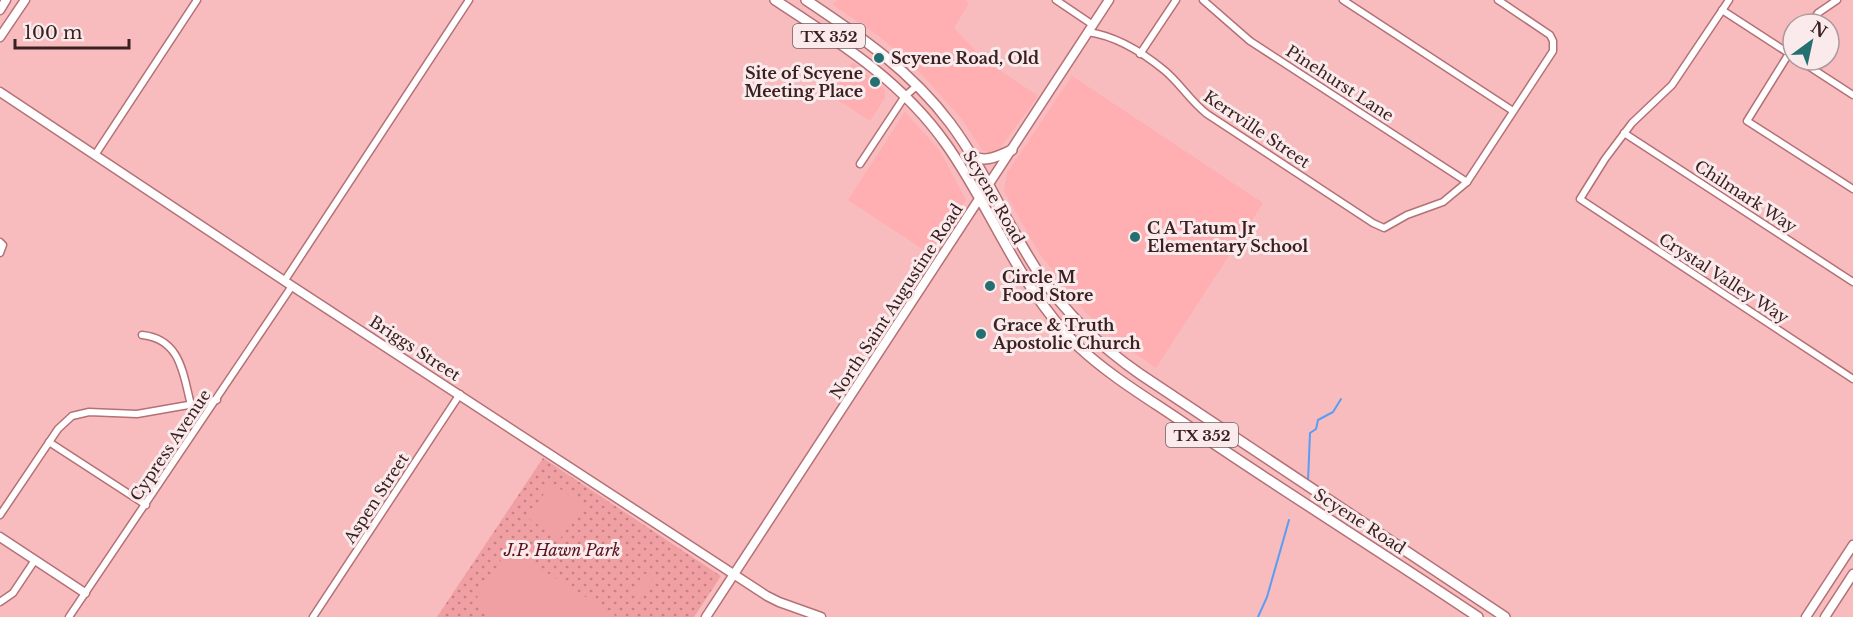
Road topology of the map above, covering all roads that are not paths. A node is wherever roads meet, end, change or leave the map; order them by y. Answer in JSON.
{"nodes":[{"id":1,"x":6,"y":0,"type":"edge"},
{"id":2,"x":25,"y":0,"type":"edge"},
{"id":3,"x":196,"y":0,"type":"edge"},
{"id":4,"x":469,"y":0,"type":"edge"},
{"id":5,"x":775,"y":0,"type":"edge"},
{"id":6,"x":806,"y":0,"type":"edge"},
{"id":7,"x":1056,"y":0,"type":"edge"},
{"id":8,"x":1109,"y":0,"type":"edge"},
{"id":9,"x":1176,"y":0,"type":"edge"},
{"id":10,"x":1203,"y":0,"type":"edge"},
{"id":11,"x":1343,"y":0,"type":"edge"},
{"id":12,"x":1498,"y":0,"type":"edge"},
{"id":13,"x":1729,"y":0,"type":"edge"},
{"id":14,"x":1837,"y":0,"type":"edge"},
{"id":15,"x":0,"y":10,"type":"edge"},
{"id":16,"x":1722,"y":10,"type":"junction"},
{"id":17,"x":1819,"y":12,"type":"edge"},
{"id":18,"x":1091,"y":28,"type":"junction"},
{"id":19,"x":0,"y":37,"type":"edge"},
{"id":20,"x":1781,"y":45,"type":"edge"},
{"id":21,"x":1140,"y":54,"type":"junction"},
{"id":22,"x":1781,"y":69,"type":"edge"},
{"id":23,"x":1818,"y":72,"type":"edge"},
{"id":24,"x":918,"y":85,"type":"junction"},
{"id":25,"x":0,"y":92,"type":"edge"},
{"id":26,"x":1853,"y":95,"type":"edge"},
{"id":27,"x":905,"y":96,"type":"junction"},
{"id":28,"x":1513,"y":111,"type":"junction"},
{"id":29,"x":1624,"y":133,"type":"junction"},
{"id":30,"x":1012,"y":150,"type":"junction"},
{"id":31,"x":95,"y":154,"type":"junction"},
{"id":32,"x":972,"y":156,"type":"junction"},
{"id":33,"x":860,"y":164,"type":"dead end"},
{"id":34,"x":1467,"y":182,"type":"junction"},
{"id":35,"x":989,"y":184,"type":"junction"},
{"id":36,"x":1853,"y":189,"type":"edge"},
{"id":37,"x":979,"y":200,"type":"junction"},
{"id":38,"x":0,"y":242,"type":"edge"},
{"id":39,"x":0,"y":253,"type":"edge"},
{"id":40,"x":1853,"y":282,"type":"edge"},
{"id":41,"x":289,"y":283,"type":"junction"},
{"id":42,"x":142,"y":335,"type":"dead end"},
{"id":43,"x":1853,"y":380,"type":"edge"},
{"id":44,"x":460,"y":394,"type":"junction"},
{"id":45,"x":217,"y":400,"type":"junction"},
{"id":46,"x":191,"y":405,"type":"junction"},
{"id":47,"x":49,"y":442,"type":"junction"},
{"id":48,"x":146,"y":506,"type":"junction"},
{"id":49,"x":0,"y":515,"type":"edge"},
{"id":50,"x":0,"y":537,"type":"edge"},
{"id":51,"x":1853,"y":545,"type":"edge"},
{"id":52,"x":35,"y":560,"type":"junction"},
{"id":53,"x":1853,"y":573,"type":"edge"},
{"id":54,"x":733,"y":574,"type":"junction"},
{"id":55,"x":85,"y":593,"type":"junction"},
{"id":56,"x":0,"y":603,"type":"edge"},
{"id":57,"x":1495,"y":614,"type":"edge"},
{"id":58,"x":69,"y":617,"type":"edge"},
{"id":59,"x":314,"y":617,"type":"edge"},
{"id":60,"x":706,"y":617,"type":"edge"},
{"id":61,"x":821,"y":617,"type":"edge"},
{"id":62,"x":1479,"y":617,"type":"edge"},
{"id":63,"x":1505,"y":617,"type":"edge"},
{"id":64,"x":1806,"y":617,"type":"edge"},
{"id":65,"x":1825,"y":617,"type":"edge"}],
"edges":[{"from":1,"to":15,"type":"street"},
{"from":2,"to":19,"type":"street"},
{"from":3,"to":31,"type":"street"},
{"from":4,"to":41,"type":"street","name":"Cypress Avenue"},
{"from":5,"to":27,"type":"main road","name":"Scyene Road","number":"TX 352"},
{"from":6,"to":24,"type":"main road","name":"Scyene Road","number":"TX 352"},
{"from":7,"to":18,"type":"street","name":"Kerrville Street"},
{"from":8,"to":18,"type":"street","name":"North Saint Augustine Road"},
{"from":9,"to":21,"type":"street"},
{"from":10,"to":34,"type":"street","name":"Pinehurst Lane"},
{"from":11,"to":28,"type":"street"},
{"from":12,"to":28,"type":"street"},
{"from":13,"to":16,"type":"street"},
{"from":14,"to":17,"type":"street"},
{"from":16,"to":20,"type":"street"},
{"from":16,"to":29,"type":"street"},
{"from":18,"to":21,"type":"street","name":"Kerrville Street"},
{"from":18,"to":30,"type":"street","name":"North Saint Augustine Road"},
{"from":21,"to":34,"type":"street","name":"Kerrville Street"},
{"from":22,"to":36,"type":"street"},
{"from":23,"to":26,"type":"street"},
{"from":24,"to":27,"type":"street"},
{"from":24,"to":32,"type":"main road","name":"Scyene Road","number":"TX 352"},
{"from":25,"to":31,"type":"street","name":"Briggs Street"},
{"from":27,"to":33,"type":"street"},
{"from":27,"to":37,"type":"main road","name":"Scyene Road","number":"TX 352"},
{"from":28,"to":34,"type":"street"},
{"from":29,"to":40,"type":"street","name":"Chilmark Way"},
{"from":29,"to":43,"type":"street","name":"Crystal Valley Way"},
{"from":30,"to":32,"type":"main road"},
{"from":30,"to":35,"type":"street","name":"North Saint Augustine Road"},
{"from":31,"to":41,"type":"street","name":"Briggs Street"},
{"from":32,"to":35,"type":"main road","name":"Scyene Road","number":"TX 352"},
{"from":35,"to":37,"type":"street","name":"North Saint Augustine Road"},
{"from":35,"to":57,"type":"main road","name":"Scyene Road","number":"TX 352"},
{"from":37,"to":54,"type":"street","name":"North Saint Augustine Road"},
{"from":37,"to":62,"type":"main road","name":"Scyene Road","number":"TX 352"},
{"from":38,"to":39,"type":"street"},
{"from":41,"to":44,"type":"street","name":"Briggs Street"},
{"from":41,"to":45,"type":"street","name":"Cypress Avenue"},
{"from":42,"to":46,"type":"street"},
{"from":44,"to":54,"type":"street","name":"Briggs Street"},
{"from":44,"to":59,"type":"street","name":"Aspen Street"},
{"from":45,"to":46,"type":"street"},
{"from":45,"to":48,"type":"street","name":"Cypress Avenue"},
{"from":46,"to":47,"type":"street"},
{"from":47,"to":48,"type":"street"},
{"from":47,"to":49,"type":"street"},
{"from":48,"to":55,"type":"street","name":"Cypress Avenue"},
{"from":50,"to":52,"type":"street"},
{"from":51,"to":64,"type":"street"},
{"from":52,"to":55,"type":"street"},
{"from":52,"to":56,"type":"street"},
{"from":53,"to":65,"type":"street"},
{"from":54,"to":60,"type":"street","name":"North Saint Augustine Road"},
{"from":54,"to":61,"type":"street","name":"Briggs Street"},
{"from":55,"to":58,"type":"street","name":"Cypress Avenue"},
{"from":57,"to":63,"type":"main road","name":"Scyene Road","number":"TX 352"}]}
